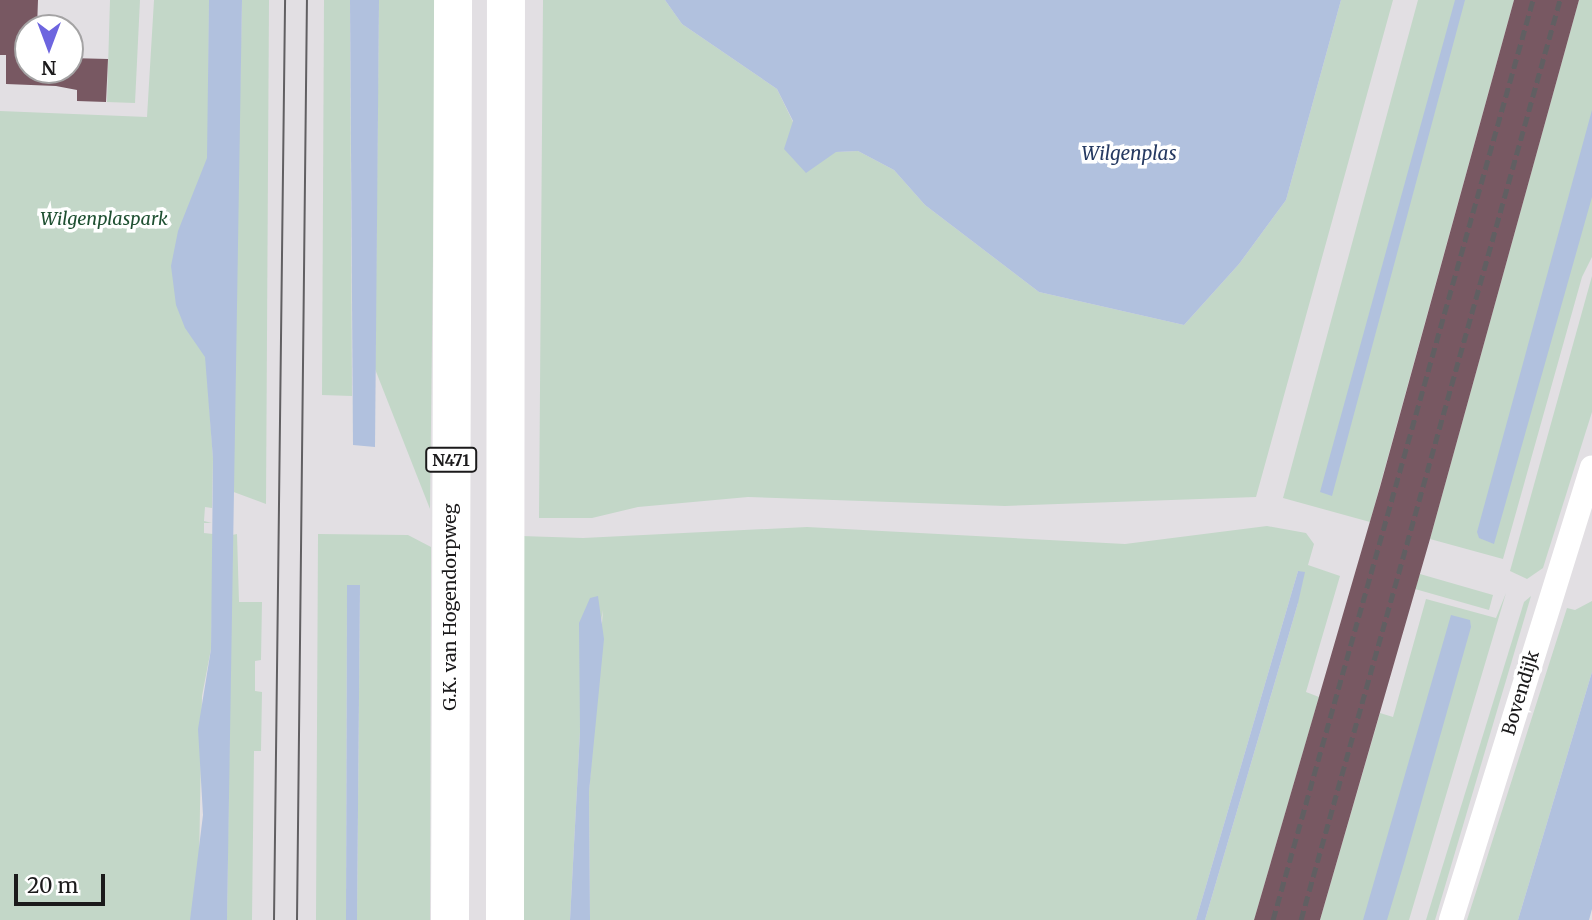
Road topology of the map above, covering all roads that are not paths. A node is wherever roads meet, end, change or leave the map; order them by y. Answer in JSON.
{"nodes":[{"id":1,"x":453,"y":0,"type":"edge"},
{"id":2,"x":506,"y":0,"type":"edge"},
{"id":3,"x":1592,"y":467,"type":"edge"},
{"id":4,"x":450,"y":920,"type":"edge"},
{"id":5,"x":505,"y":920,"type":"edge"},
{"id":6,"x":1451,"y":920,"type":"edge"}],
"edges":[{"from":1,"to":4,"type":"main road","name":"G.K. van Hogendorpweg","number":"N471"},
{"from":2,"to":5,"type":"main road"},
{"from":3,"to":6,"type":"street","name":"Bovendijk"}]}
